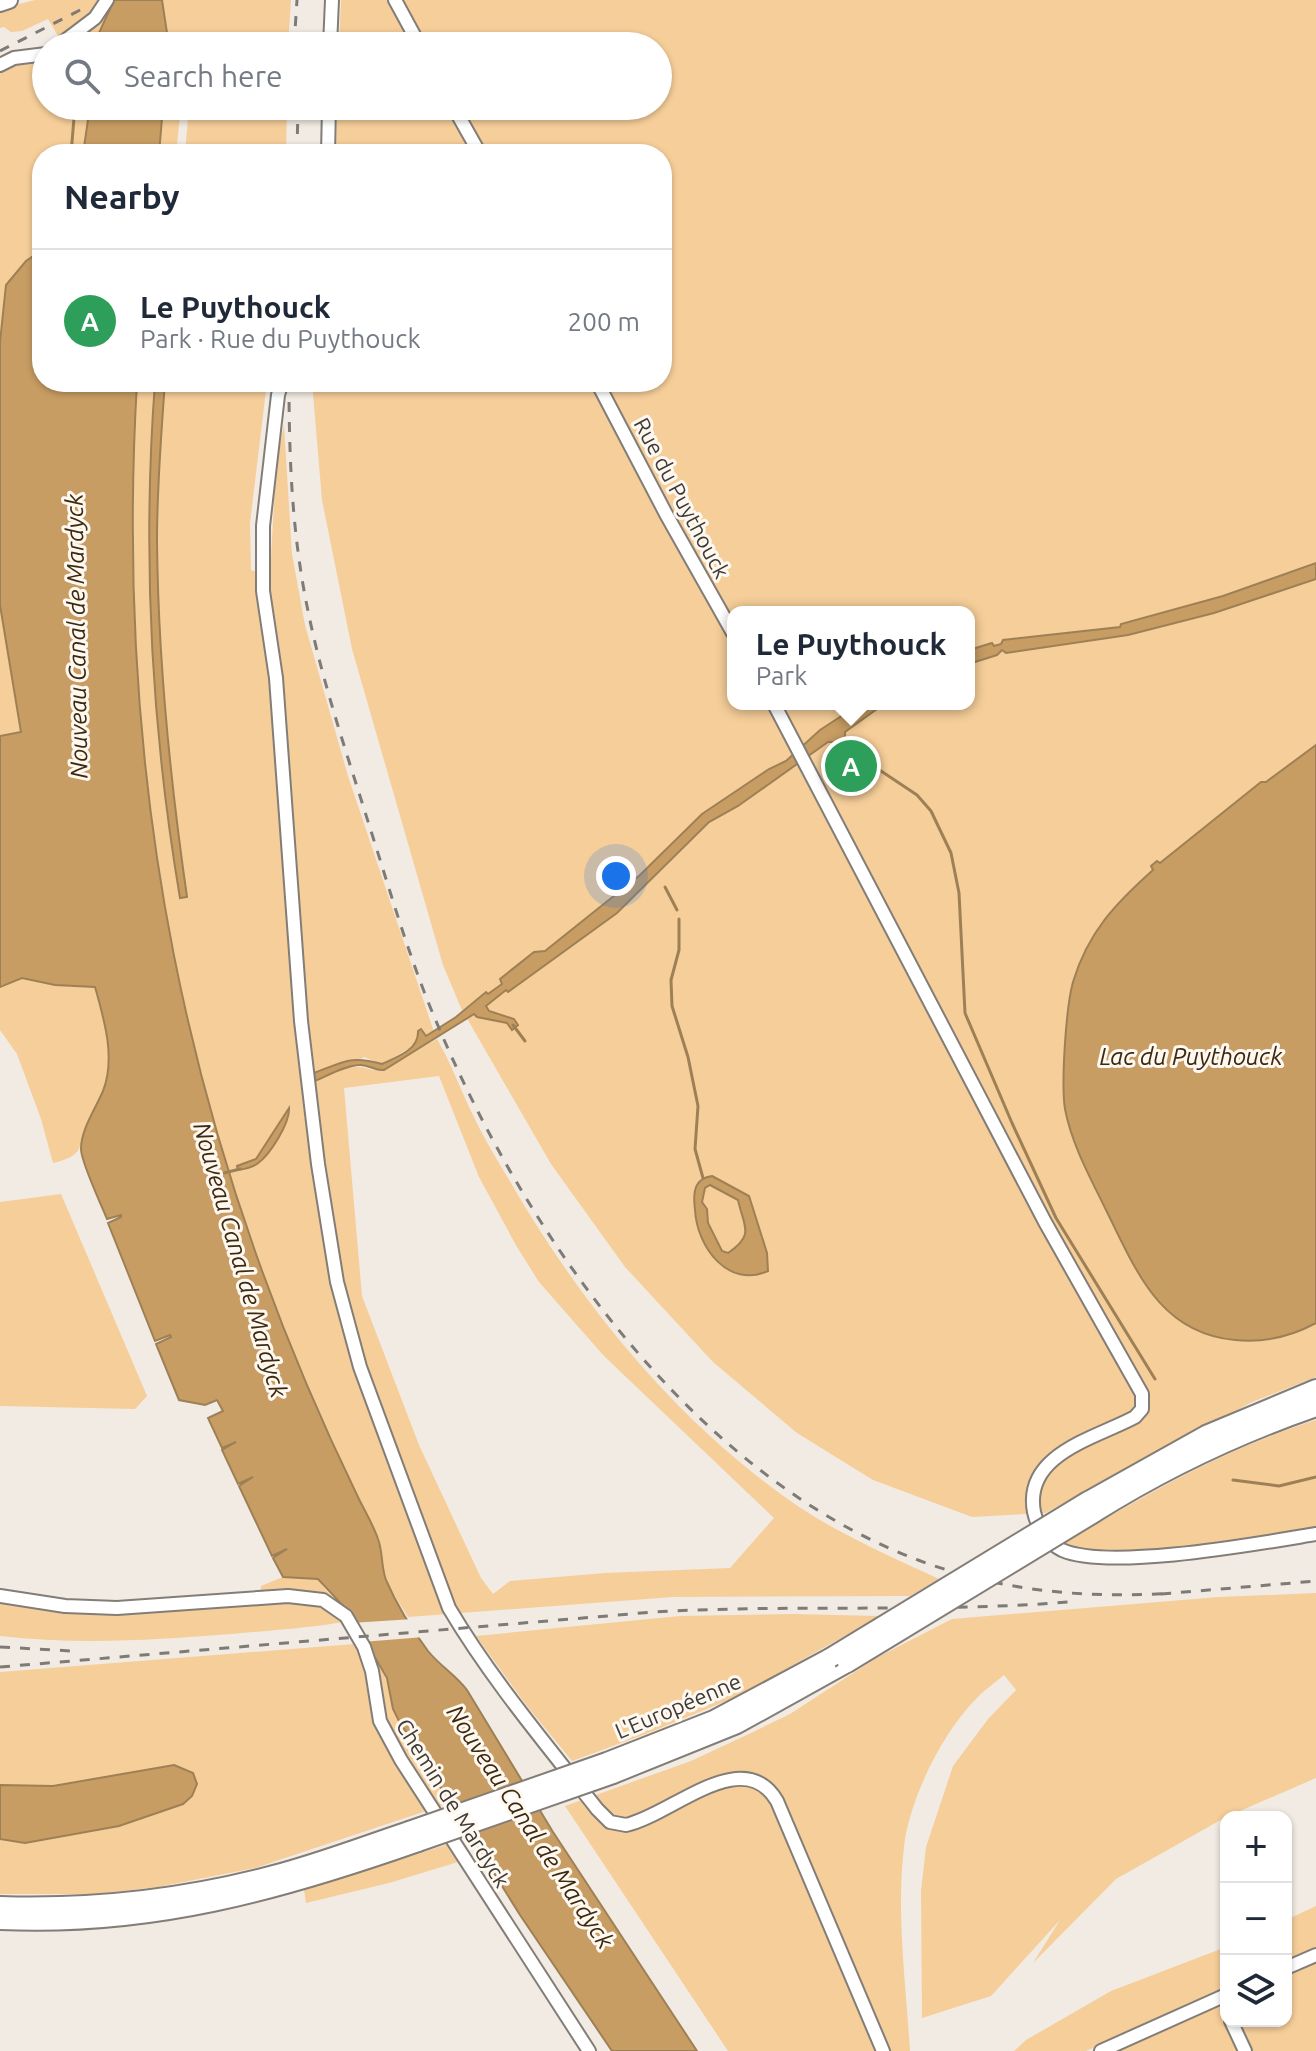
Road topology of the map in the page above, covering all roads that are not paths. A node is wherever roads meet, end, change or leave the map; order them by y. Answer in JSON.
{"nodes":[{"id":1,"x":9,"y":0,"type":"edge"},
{"id":2,"x":107,"y":0,"type":"edge"},
{"id":3,"x":332,"y":0,"type":"edge"},
{"id":4,"x":395,"y":0,"type":"edge"},
{"id":5,"x":0,"y":3,"type":"edge"},
{"id":6,"x":76,"y":32,"type":"edge"},
{"id":7,"x":331,"y":32,"type":"edge"},
{"id":8,"x":412,"y":32,"type":"edge"},
{"id":9,"x":32,"y":56,"type":"edge"},
{"id":10,"x":1,"y":64,"type":"edge"},
{"id":11,"x":329,"y":120,"type":"edge"},
{"id":12,"x":461,"y":120,"type":"edge"},
{"id":13,"x":328,"y":144,"type":"edge"},
{"id":14,"x":474,"y":144,"type":"edge"},
{"id":15,"x":279,"y":392,"type":"edge"},
{"id":16,"x":602,"y":392,"type":"edge"},
{"id":17,"x":727,"y":622,"type":"edge"},
{"id":18,"x":777,"y":710,"type":"edge"},
{"id":19,"x":1316,"y":1389,"type":"edge"},
{"id":20,"x":1316,"y":1407,"type":"edge"},
{"id":21,"x":1091,"y":1507,"type":"junction"},
{"id":22,"x":1316,"y":1534,"type":"edge"},
{"id":23,"x":0,"y":1596,"type":"edge"},
{"id":24,"x":413,"y":1836,"type":"junction"},
{"id":25,"x":0,"y":1906,"type":"edge"},
{"id":26,"x":0,"y":1920,"type":"edge"},
{"id":27,"x":1316,"y":1955,"type":"edge"},
{"id":28,"x":1292,"y":1965,"type":"edge"},
{"id":29,"x":1220,"y":2003,"type":"edge"},
{"id":30,"x":1234,"y":2027,"type":"edge"},
{"id":31,"x":589,"y":2051,"type":"edge"},
{"id":32,"x":883,"y":2051,"type":"edge"},
{"id":33,"x":1101,"y":2051,"type":"edge"},
{"id":34,"x":1245,"y":2051,"type":"edge"}],
"edges":[{"from":1,"to":5,"type":"main road"},
{"from":2,"to":6,"type":"street"},
{"from":3,"to":7,"type":"street"},
{"from":4,"to":8,"type":"street"},
{"from":9,"to":10,"type":"street"},
{"from":11,"to":13,"type":"street"},
{"from":12,"to":14,"type":"street"},
{"from":15,"to":32,"type":"street"},
{"from":16,"to":17,"type":"street","name":"Rue du Puythouck"},
{"from":18,"to":22,"type":"street"},
{"from":19,"to":21,"type":"highway","name":"L'Européenne"},
{"from":20,"to":21,"type":"highway","name":"L'Européenne"},
{"from":21,"to":24,"type":"highway","name":"L'Européenne","bridge":true},
{"from":23,"to":31,"type":"street","name":"Chemin de Mardyck"},
{"from":24,"to":25,"type":"highway","name":"L'Européenne"},
{"from":24,"to":26,"type":"highway","name":"L'Européenne"},
{"from":27,"to":28,"type":"street"},
{"from":29,"to":33,"type":"street"},
{"from":30,"to":34,"type":"street"}]}
